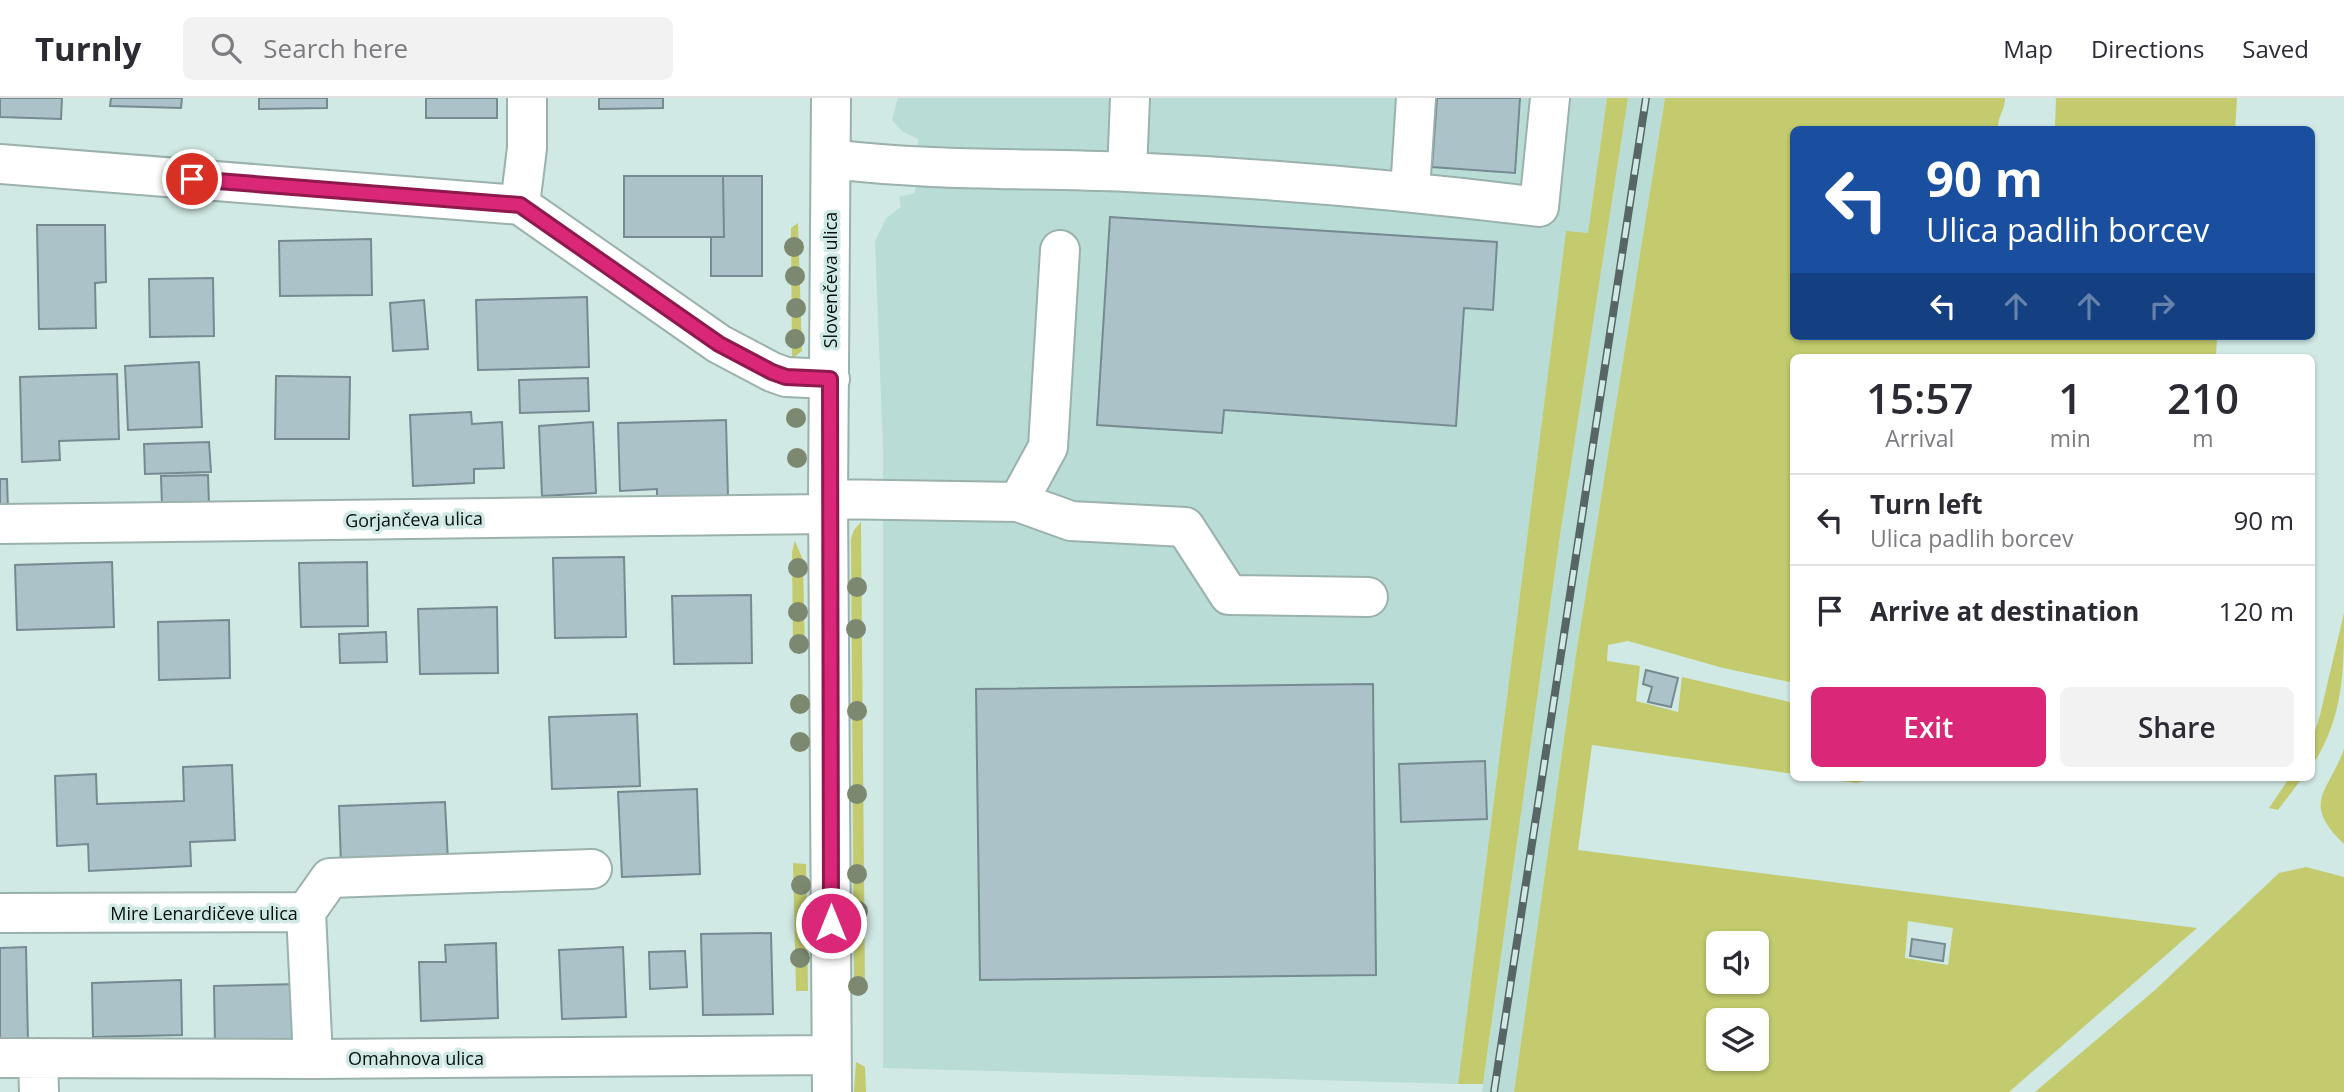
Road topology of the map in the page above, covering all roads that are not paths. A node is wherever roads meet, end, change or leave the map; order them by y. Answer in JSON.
{"nodes":[{"id":1,"x":527,"y":98,"type":"edge"},
{"id":2,"x":831,"y":98,"type":"edge"},
{"id":3,"x":1130,"y":98,"type":"edge"},
{"id":4,"x":1416,"y":98,"type":"edge"},
{"id":5,"x":1549,"y":98,"type":"edge"},
{"id":6,"x":831,"y":159,"type":"junction"},
{"id":7,"x":0,"y":164,"type":"edge"},
{"id":8,"x":1128,"y":172,"type":"junction"},
{"id":9,"x":1409,"y":191,"type":"junction"},
{"id":10,"x":520,"y":205,"type":"junction"},
{"id":11,"x":1060,"y":250,"type":"dead end"},
{"id":12,"x":830,"y":379,"type":"junction"},
{"id":13,"x":1018,"y":502,"type":"junction"},
{"id":14,"x":829,"y":506,"type":"junction"},
{"id":15,"x":0,"y":524,"type":"edge"},
{"id":16,"x":1367,"y":597,"type":"dead end"},
{"id":17,"x":592,"y":869,"type":"dead end"},
{"id":18,"x":306,"y":912,"type":"junction"},
{"id":19,"x":0,"y":913,"type":"edge"},
{"id":20,"x":831,"y":1055,"type":"junction"},
{"id":21,"x":0,"y":1058,"type":"edge"},
{"id":22,"x":313,"y":1059,"type":"junction"},
{"id":23,"x":39,"y":1075,"type":"edge"},
{"id":24,"x":832,"y":1092,"type":"edge"}],
"edges":[{"from":1,"to":10,"type":"street"},
{"from":2,"to":6,"type":"street","name":"Slovenčeva ulica"},
{"from":3,"to":8,"type":"street"},
{"from":4,"to":9,"type":"street"},
{"from":5,"to":9,"type":"street"},
{"from":6,"to":8,"type":"street"},
{"from":6,"to":12,"type":"street","name":"Slovenčeva ulica"},
{"from":7,"to":10,"type":"street"},
{"from":8,"to":9,"type":"street"},
{"from":10,"to":12,"type":"street"},
{"from":11,"to":13,"type":"street"},
{"from":12,"to":14,"type":"street","name":"Slovenčeva ulica"},
{"from":13,"to":14,"type":"street","name":"Gorjančeva ulica"},
{"from":13,"to":16,"type":"street","name":"Gorjančeva ulica"},
{"from":14,"to":15,"type":"street","name":"Gorjančeva ulica"},
{"from":14,"to":20,"type":"street","name":"Slovenčeva ulica"},
{"from":17,"to":18,"type":"street"},
{"from":18,"to":19,"type":"street","name":"Mire Lenardičeve ulica"},
{"from":18,"to":22,"type":"street","name":"Mire Lenardičeve ulica"},
{"from":20,"to":22,"type":"street","name":"Omahnova ulica"},
{"from":20,"to":24,"type":"street","name":"Slovenčeva ulica"},
{"from":21,"to":23,"type":"street","name":"Omahnova ulica"},
{"from":22,"to":23,"type":"street","name":"Omahnova ulica"}]}
